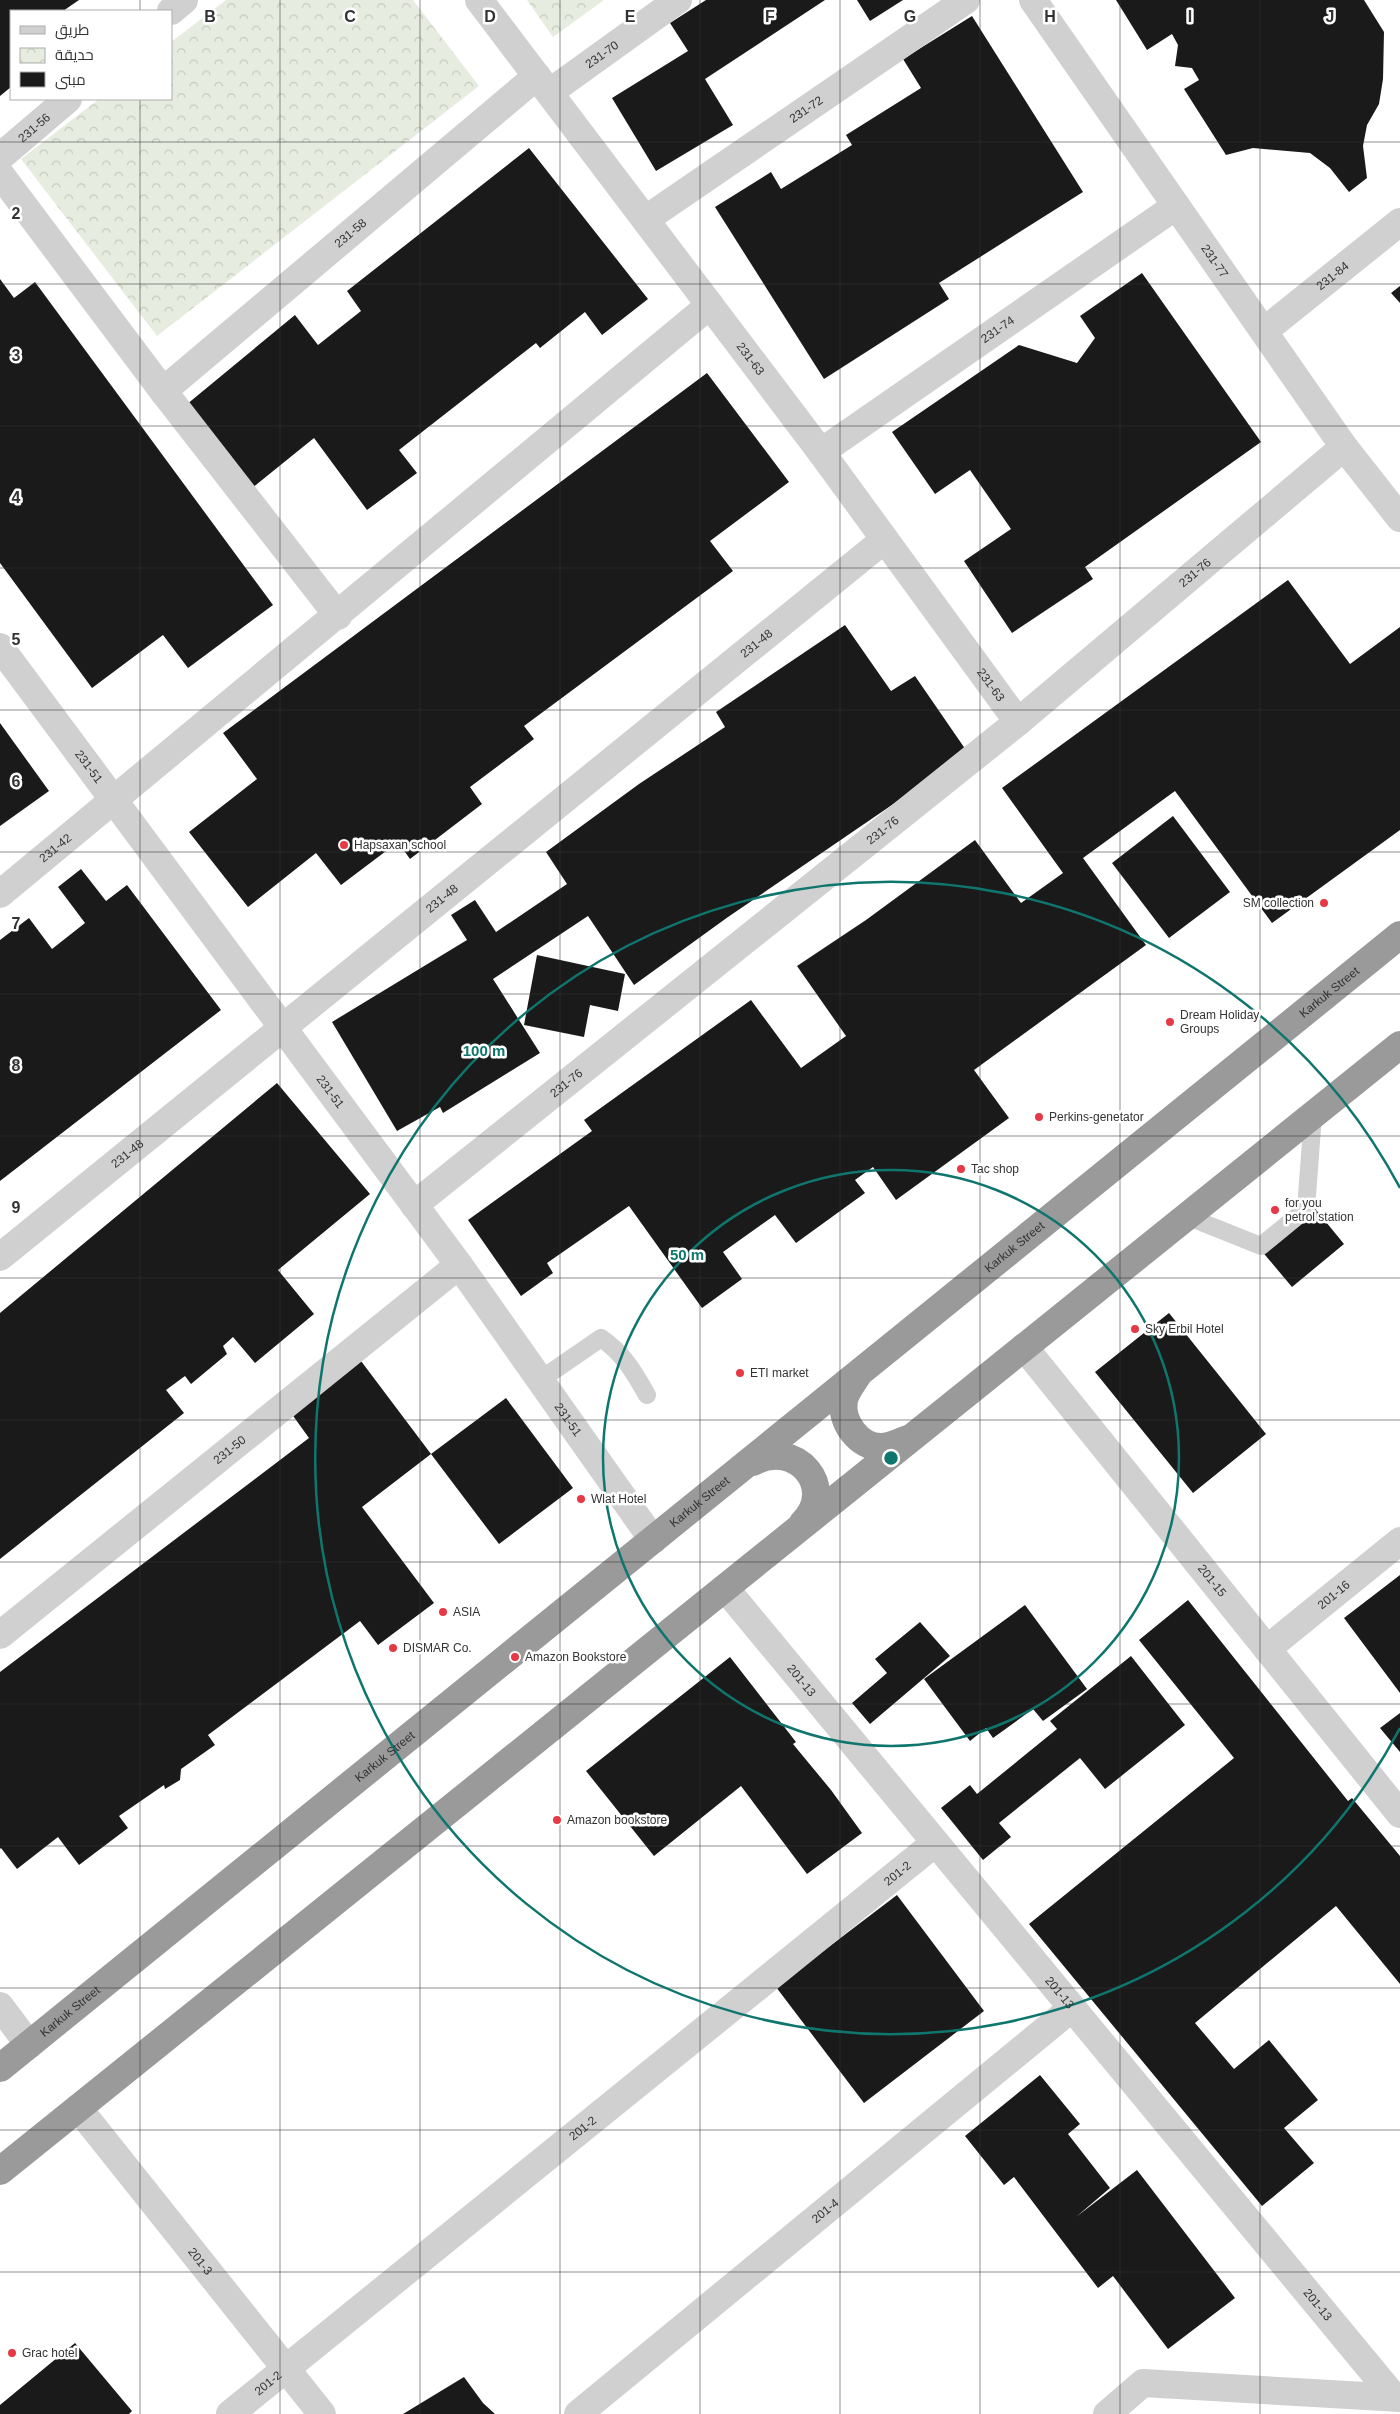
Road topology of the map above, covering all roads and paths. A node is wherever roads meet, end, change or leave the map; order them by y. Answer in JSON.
{"nodes":[{"id":1,"x":184,"y":0,"type":"edge"},
{"id":2,"x":479,"y":0,"type":"edge"},
{"id":3,"x":678,"y":0,"type":"edge"},
{"id":4,"x":966,"y":0,"type":"edge"},
{"id":5,"x":1033,"y":0,"type":"edge"},
{"id":6,"x":172,"y":10,"type":"edge"},
{"id":7,"x":543,"y":84,"type":"junction"},
{"id":8,"x":67,"y":100,"type":"edge"},
{"id":9,"x":0,"y":157,"type":"edge"},
{"id":10,"x":0,"y":174,"type":"edge"},
{"id":11,"x":1176,"y":206,"type":"junction"},
{"id":12,"x":646,"y":219,"type":"junction"},
{"id":13,"x":1400,"y":222,"type":"edge"},
{"id":14,"x":710,"y":306,"type":"junction"},
{"id":15,"x":1264,"y":331,"type":"junction"},
{"id":16,"x":163,"y":391,"type":"junction"},
{"id":17,"x":1344,"y":447,"type":"junction"},
{"id":18,"x":821,"y":452,"type":"junction"},
{"id":19,"x":1400,"y":518,"type":"edge"},
{"id":20,"x":884,"y":540,"type":"junction"},
{"id":21,"x":338,"y":616,"type":"junction"},
{"id":22,"x":0,"y":648,"type":"edge"},
{"id":23,"x":1018,"y":722,"type":"junction"},
{"id":24,"x":113,"y":802,"type":"junction"},
{"id":25,"x":0,"y":894,"type":"edge"},
{"id":26,"x":1400,"y":935,"type":"edge"},
{"id":27,"x":283,"y":1028,"type":"junction"},
{"id":28,"x":1400,"y":1045,"type":"edge"},
{"id":29,"x":1313,"y":1115,"type":"junction"},
{"id":30,"x":414,"y":1205,"type":"junction"},
{"id":31,"x":1186,"y":1216,"type":"junction"},
{"id":32,"x":0,"y":1257,"type":"edge"},
{"id":33,"x":459,"y":1265,"type":"junction"},
{"id":34,"x":1024,"y":1347,"type":"junction"},
{"id":35,"x":860,"y":1373,"type":"junction"},
{"id":36,"x":540,"y":1380,"type":"junction"},
{"id":37,"x":647,"y":1395,"type":"dead end"},
{"id":38,"x":912,"y":1437,"type":"junction"},
{"id":39,"x":743,"y":1467,"type":"junction"},
{"id":40,"x":801,"y":1525,"type":"junction"},
{"id":41,"x":653,"y":1540,"type":"junction"},
{"id":42,"x":1400,"y":1541,"type":"edge"},
{"id":43,"x":724,"y":1588,"type":"junction"},
{"id":44,"x":0,"y":1635,"type":"edge"},
{"id":45,"x":1267,"y":1649,"type":"junction"},
{"id":46,"x":1400,"y":1814,"type":"edge"},
{"id":47,"x":935,"y":1843,"type":"junction"},
{"id":48,"x":0,"y":2006,"type":"edge"},
{"id":49,"x":1072,"y":2008,"type":"junction"},
{"id":50,"x":29,"y":2045,"type":"junction"},
{"id":51,"x":0,"y":2068,"type":"edge"},
{"id":52,"x":78,"y":2108,"type":"junction"},
{"id":53,"x":0,"y":2171,"type":"edge"},
{"id":54,"x":286,"y":2369,"type":"junction"},
{"id":55,"x":1397,"y":2398,"type":"edge"},
{"id":56,"x":230,"y":2414,"type":"edge"},
{"id":57,"x":322,"y":2414,"type":"edge"},
{"id":58,"x":578,"y":2414,"type":"edge"},
{"id":59,"x":1107,"y":2414,"type":"edge"}],
"edges":[{"from":1,"to":6,"type":"street"},
{"from":2,"to":7,"type":"street","name":"231-63"},
{"from":3,"to":7,"type":"street","name":"231-70"},
{"from":4,"to":12,"type":"street","name":"231-72"},
{"from":5,"to":11,"type":"street","name":"231-77"},
{"from":7,"to":12,"type":"street","name":"231-63"},
{"from":7,"to":16,"type":"street","name":"231-58"},
{"from":8,"to":9,"type":"street","name":"231-56"},
{"from":10,"to":16,"type":"street"},
{"from":11,"to":15,"type":"street","name":"231-77"},
{"from":11,"to":18,"type":"street","name":"231-74"},
{"from":12,"to":14,"type":"street","name":"231-63"},
{"from":13,"to":15,"type":"street","name":"231-84"},
{"from":14,"to":18,"type":"street","name":"231-63"},
{"from":14,"to":21,"type":"street","name":"231-42"},
{"from":15,"to":17,"type":"street","name":"231-77"},
{"from":16,"to":21,"type":"street"},
{"from":17,"to":19,"type":"street","name":"231-77"},
{"from":17,"to":23,"type":"street","name":"231-76"},
{"from":18,"to":20,"type":"street","name":"231-63"},
{"from":20,"to":23,"type":"street","name":"231-63"},
{"from":20,"to":27,"type":"street","name":"231-48"},
{"from":21,"to":24,"type":"street","name":"231-42"},
{"from":22,"to":24,"type":"street","name":"231-51"},
{"from":23,"to":30,"type":"street","name":"231-76"},
{"from":24,"to":25,"type":"street","name":"231-42"},
{"from":24,"to":27,"type":"street","name":"231-51"},
{"from":26,"to":35,"type":"highway","name":"Karkuk Street"},
{"from":27,"to":30,"type":"street","name":"231-51"},
{"from":27,"to":32,"type":"street","name":"231-48"},
{"from":28,"to":29,"type":"highway"},
{"from":29,"to":31,"type":"highway"},
{"from":29,"to":31,"type":"lane"},
{"from":30,"to":33,"type":"street","name":"231-51"},
{"from":31,"to":34,"type":"highway"},
{"from":33,"to":36,"type":"street","name":"231-51"},
{"from":33,"to":44,"type":"street","name":"231-50"},
{"from":34,"to":38,"type":"highway"},
{"from":34,"to":45,"type":"street","name":"201-15"},
{"from":35,"to":38,"type":"highway"},
{"from":35,"to":39,"type":"highway","name":"Karkuk Street"},
{"from":36,"to":37,"type":"lane"},
{"from":36,"to":41,"type":"street","name":"231-51"},
{"from":38,"to":40,"type":"highway"},
{"from":39,"to":40,"type":"highway"},
{"from":39,"to":41,"type":"highway","name":"Karkuk Street"},
{"from":40,"to":43,"type":"highway"},
{"from":41,"to":50,"type":"highway","name":"Karkuk Street"},
{"from":42,"to":45,"type":"street","name":"201-16"},
{"from":43,"to":47,"type":"street","name":"201-13"},
{"from":43,"to":52,"type":"highway"},
{"from":45,"to":46,"type":"street","name":"201-15"},
{"from":47,"to":49,"type":"street","name":"201-13"},
{"from":47,"to":54,"type":"street","name":"201-2"},
{"from":48,"to":50,"type":"street"},
{"from":49,"to":55,"type":"street","name":"201-13"},
{"from":49,"to":58,"type":"street","name":"201-4"},
{"from":50,"to":51,"type":"highway","name":"Karkuk Street"},
{"from":52,"to":53,"type":"highway"},
{"from":52,"to":54,"type":"street","name":"201-3"},
{"from":54,"to":56,"type":"street","name":"201-2"},
{"from":54,"to":57,"type":"street","name":"201-3"},
{"from":55,"to":59,"type":"street"}]}
